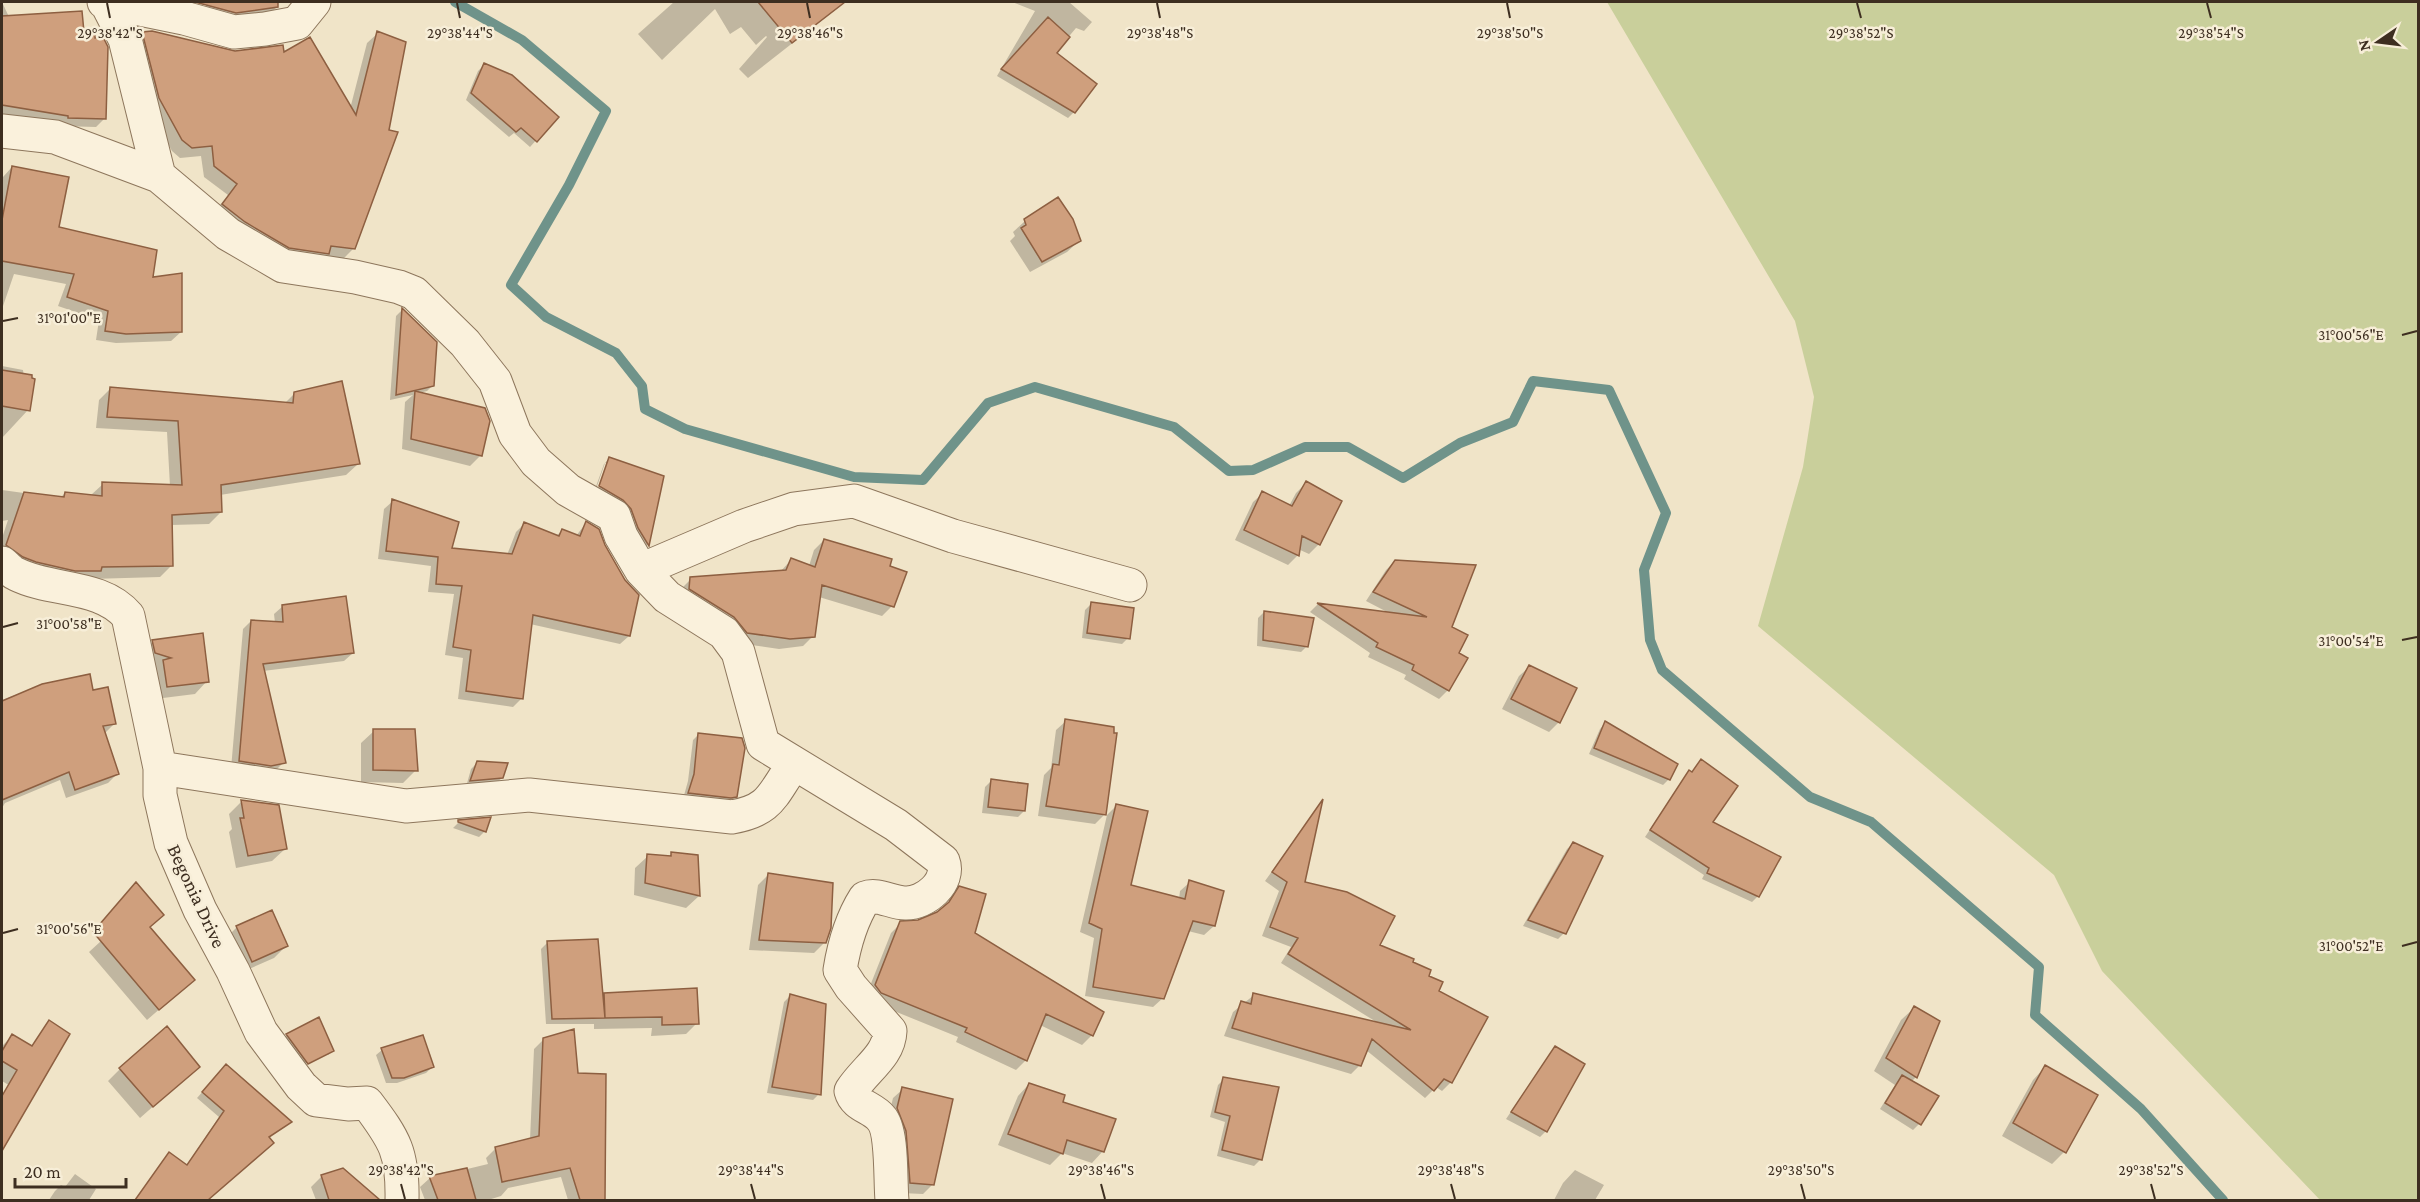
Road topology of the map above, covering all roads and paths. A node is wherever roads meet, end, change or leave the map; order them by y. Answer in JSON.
{"nodes":[{"id":1,"x":105,"y":2,"type":"edge"},
{"id":2,"x":314,"y":2,"type":"edge"},
{"id":3,"x":2,"y":131,"type":"edge"},
{"id":4,"x":159,"y":176,"type":"junction"},
{"id":5,"x":2,"y":562,"type":"edge"},
{"id":6,"x":641,"y":570,"type":"junction"},
{"id":7,"x":1130,"y":585,"type":"dead end"},
{"id":8,"x":794,"y":764,"type":"junction"},
{"id":9,"x":160,"y":768,"type":"junction"},
{"id":10,"x":402,"y":1200,"type":"edge"},
{"id":11,"x":892,"y":1200,"type":"edge"}],
"edges":[{"from":1,"to":2,"type":"street"},
{"from":1,"to":4,"type":"street"},
{"from":3,"to":4,"type":"street"},
{"from":4,"to":6,"type":"street"},
{"from":5,"to":9,"type":"street","name":"Begonia Drive"},
{"from":6,"to":7,"type":"street"},
{"from":6,"to":8,"type":"street"},
{"from":8,"to":9,"type":"street"},
{"from":8,"to":11,"type":"street"},
{"from":9,"to":10,"type":"street","name":"Begonia Drive"}]}
